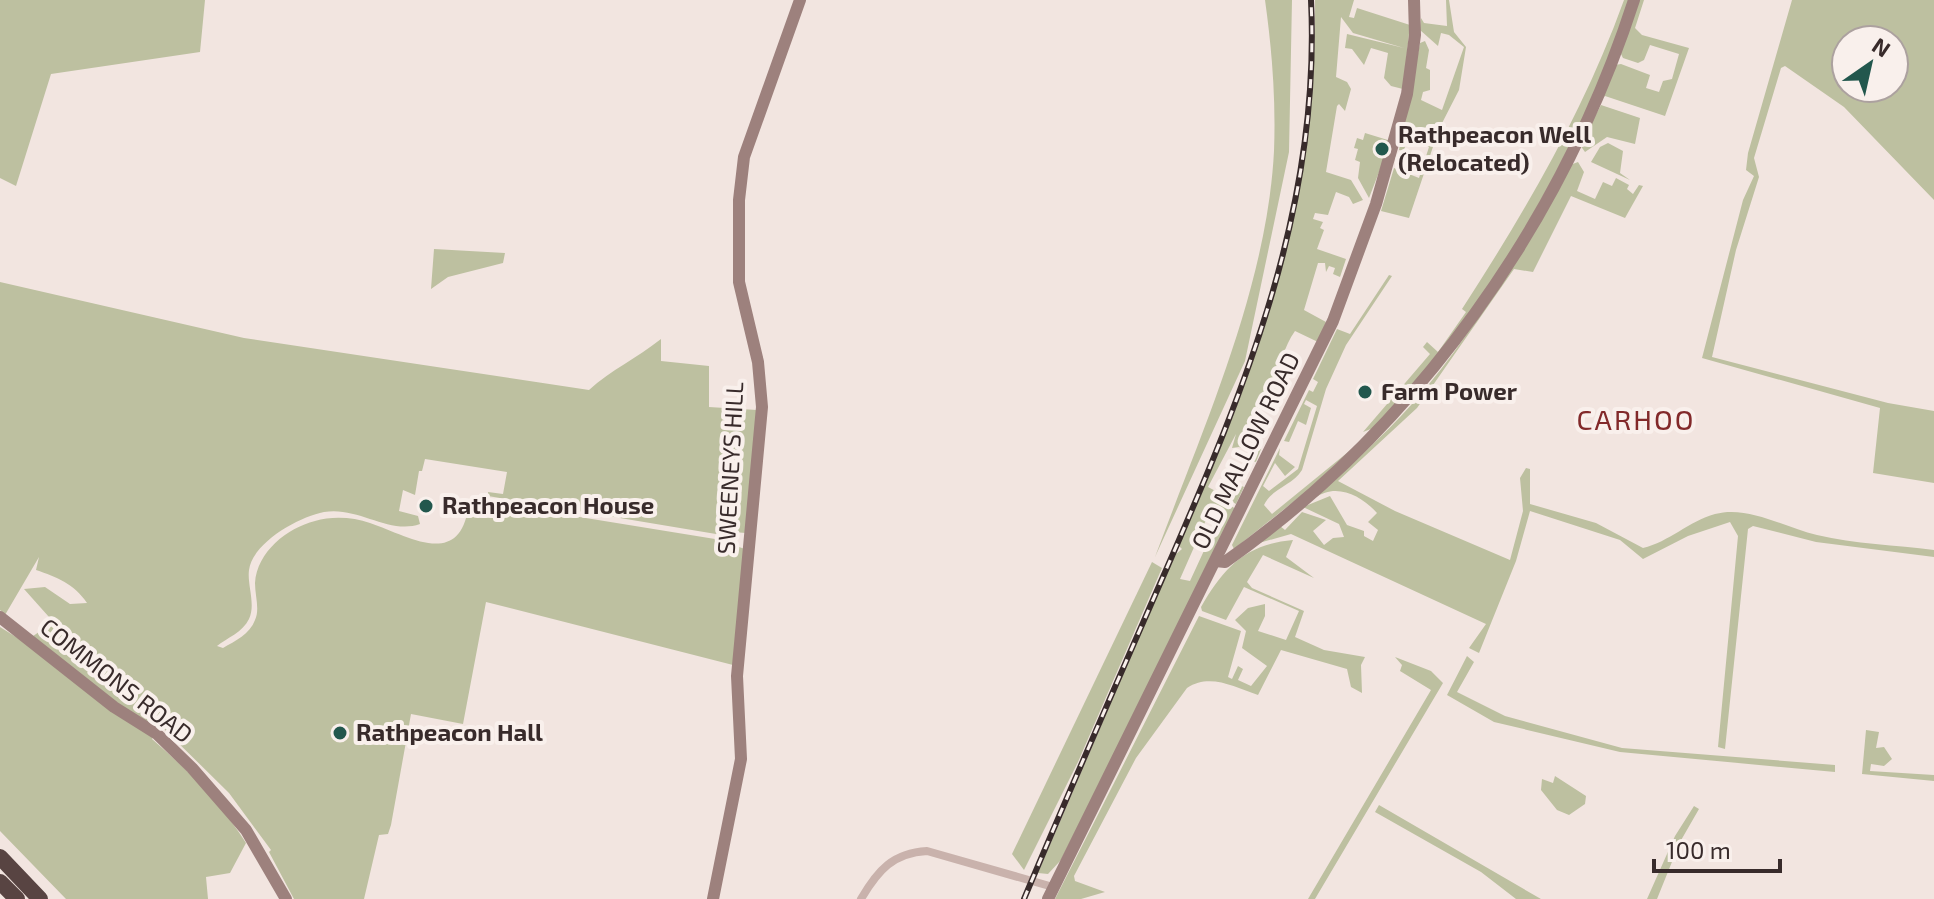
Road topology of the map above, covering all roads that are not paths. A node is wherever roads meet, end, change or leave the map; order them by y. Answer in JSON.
{"nodes":[{"id":1,"x":800,"y":0,"type":"edge"},
{"id":2,"x":1414,"y":0,"type":"edge"},
{"id":3,"x":1634,"y":0,"type":"edge"},
{"id":4,"x":1216,"y":561,"type":"junction"},
{"id":5,"x":0,"y":617,"type":"edge"},
{"id":6,"x":0,"y":857,"type":"edge"},
{"id":7,"x":0,"y":882,"type":"edge"},
{"id":8,"x":1050,"y":893,"type":"edge"},
{"id":9,"x":17,"y":899,"type":"edge"},
{"id":10,"x":40,"y":899,"type":"edge"},
{"id":11,"x":286,"y":899,"type":"edge"},
{"id":12,"x":713,"y":899,"type":"edge"},
{"id":13,"x":861,"y":899,"type":"edge"}],
"edges":[{"from":1,"to":12,"type":"street","name":"SWEENEYS HILL"},
{"from":2,"to":4,"type":"street","name":"OLD MALLOW ROAD"},
{"from":3,"to":4,"type":"street"},
{"from":4,"to":8,"type":"street","name":"OLD MALLOW ROAD"},
{"from":5,"to":11,"type":"street","name":"COMMONS ROAD"},
{"from":6,"to":10,"type":"highway"},
{"from":7,"to":9,"type":"highway"},
{"from":8,"to":13,"type":"street"}]}
